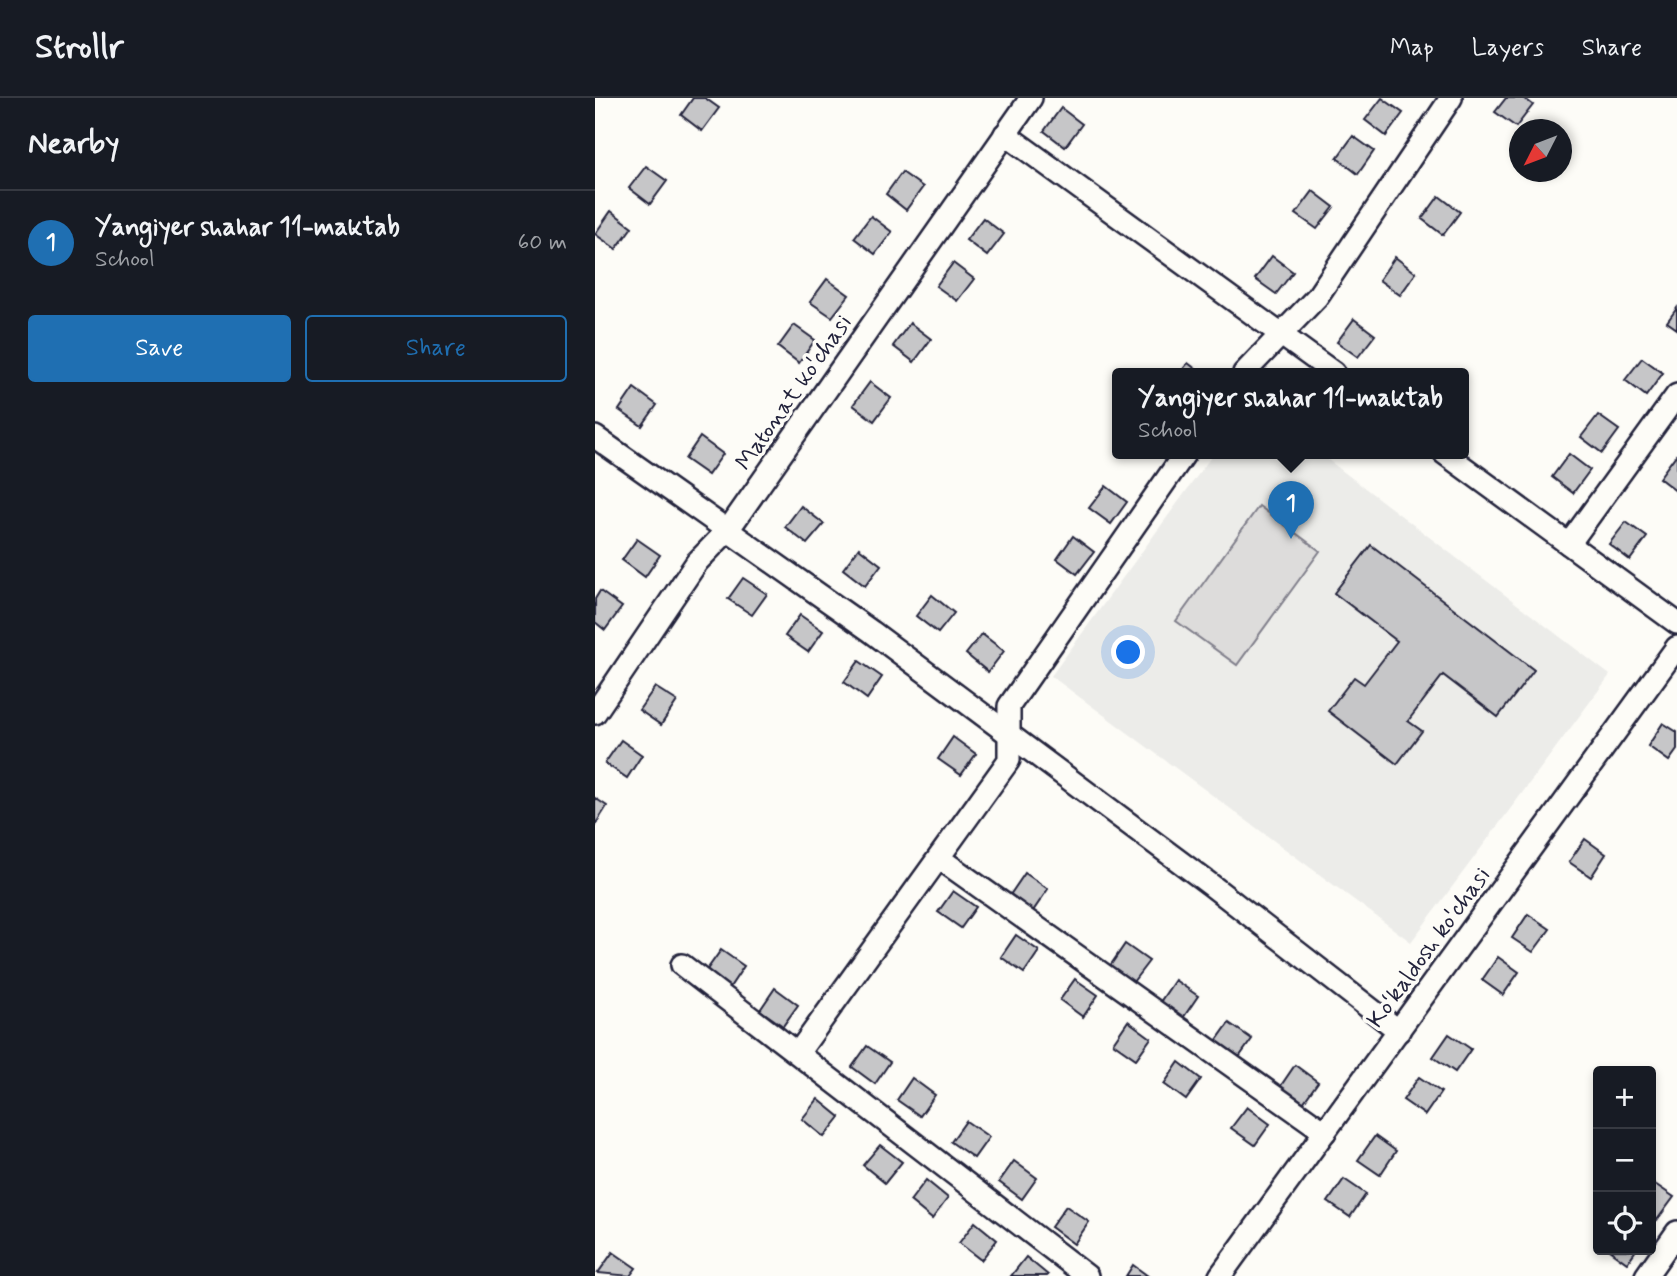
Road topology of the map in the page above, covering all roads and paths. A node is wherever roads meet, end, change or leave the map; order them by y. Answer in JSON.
{"nodes":[{"id":1,"x":1031,"y":98,"type":"edge"},
{"id":2,"x":1451,"y":98,"type":"edge"},
{"id":3,"x":1005,"y":134,"type":"junction"},
{"id":4,"x":1279,"y":333,"type":"junction"},
{"id":5,"x":1248,"y":368,"type":"edge"},
{"id":6,"x":1327,"y":368,"type":"edge"},
{"id":7,"x":1677,"y":395,"type":"edge"},
{"id":8,"x":595,"y":437,"type":"edge"},
{"id":9,"x":1181,"y":459,"type":"edge"},
{"id":10,"x":1452,"y":459,"type":"edge"},
{"id":11,"x":728,"y":530,"type":"junction"},
{"id":12,"x":1569,"y":544,"type":"junction"},
{"id":13,"x":1677,"y":623,"type":"edge"},
{"id":14,"x":1677,"y":647,"type":"edge"},
{"id":15,"x":595,"y":713,"type":"edge"},
{"id":16,"x":1007,"y":734,"type":"junction"},
{"id":17,"x":939,"y":858,"type":"junction"},
{"id":18,"x":682,"y":965,"type":"dead end"},
{"id":19,"x":1399,"y":1031,"type":"junction"},
{"id":20,"x":798,"y":1053,"type":"junction"},
{"id":21,"x":1325,"y":1132,"type":"junction"},
{"id":22,"x":1677,"y":1232,"type":"edge"},
{"id":23,"x":1087,"y":1276,"type":"edge"},
{"id":24,"x":1220,"y":1276,"type":"edge"},
{"id":25,"x":1646,"y":1276,"type":"edge"}],
"edges":[{"from":1,"to":3,"type":"street","name":"Matonat ko'chasi"},
{"from":2,"to":4,"type":"street"},
{"from":3,"to":4,"type":"street"},
{"from":3,"to":11,"type":"street","name":"Matonat ko'chasi"},
{"from":4,"to":5,"type":"street"},
{"from":4,"to":6,"type":"street"},
{"from":7,"to":12,"type":"street"},
{"from":8,"to":11,"type":"street"},
{"from":9,"to":16,"type":"street"},
{"from":10,"to":12,"type":"street"},
{"from":11,"to":15,"type":"street","name":"Matonat ko'chasi"},
{"from":11,"to":16,"type":"street"},
{"from":12,"to":13,"type":"street"},
{"from":14,"to":19,"type":"street","name":"Ko‘kaldosh ko'chasi"},
{"from":16,"to":17,"type":"street"},
{"from":16,"to":19,"type":"street"},
{"from":17,"to":20,"type":"street"},
{"from":17,"to":21,"type":"street"},
{"from":18,"to":20,"type":"street"},
{"from":19,"to":21,"type":"street","name":"Ko‘kaldosh ko'chasi"},
{"from":20,"to":23,"type":"street"},
{"from":21,"to":24,"type":"street","name":"Ko‘kaldosh ko'chasi"},
{"from":22,"to":25,"type":"street"}]}
